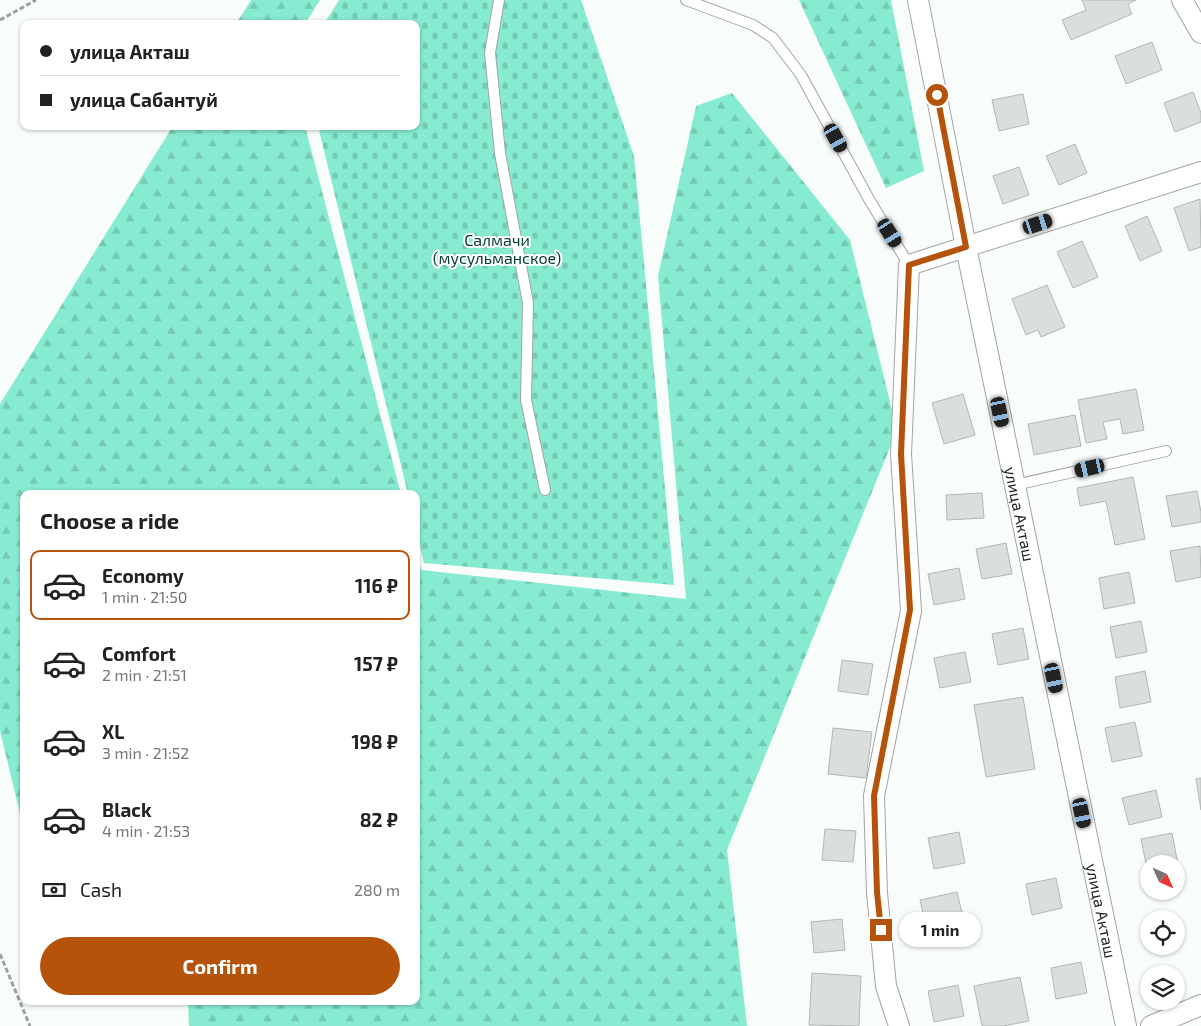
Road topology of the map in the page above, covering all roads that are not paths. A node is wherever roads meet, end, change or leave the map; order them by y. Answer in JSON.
{"nodes":[{"id":1,"x":499,"y":0,"type":"edge"},
{"id":2,"x":686,"y":0,"type":"edge"},
{"id":3,"x":918,"y":0,"type":"edge"},
{"id":4,"x":1182,"y":0,"type":"edge"},
{"id":5,"x":1201,"y":33,"type":"edge"},
{"id":6,"x":1201,"y":172,"type":"edge"},
{"id":7,"x":966,"y":247,"type":"junction"},
{"id":8,"x":909,"y":265,"type":"junction"},
{"id":9,"x":1166,"y":451,"type":"dead end"},
{"id":10,"x":1015,"y":485,"type":"junction"},
{"id":11,"x":544,"y":490,"type":"dead end"},
{"id":12,"x":1201,"y":1005,"type":"edge"},
{"id":13,"x":899,"y":1026,"type":"edge"},
{"id":14,"x":1126,"y":1026,"type":"edge"},
{"id":15,"x":1152,"y":1026,"type":"edge"}],
"edges":[{"from":1,"to":11,"type":"lane"},
{"from":2,"to":8,"type":"lane"},
{"from":3,"to":7,"type":"street","name":"улица Акташ"},
{"from":4,"to":5,"type":"street"},
{"from":6,"to":7,"type":"street"},
{"from":7,"to":8,"type":"street"},
{"from":7,"to":10,"type":"street","name":"улица Акташ"},
{"from":8,"to":13,"type":"street"},
{"from":9,"to":10,"type":"lane"},
{"from":10,"to":14,"type":"street","name":"улица Акташ"},
{"from":12,"to":15,"type":"street"}]}
